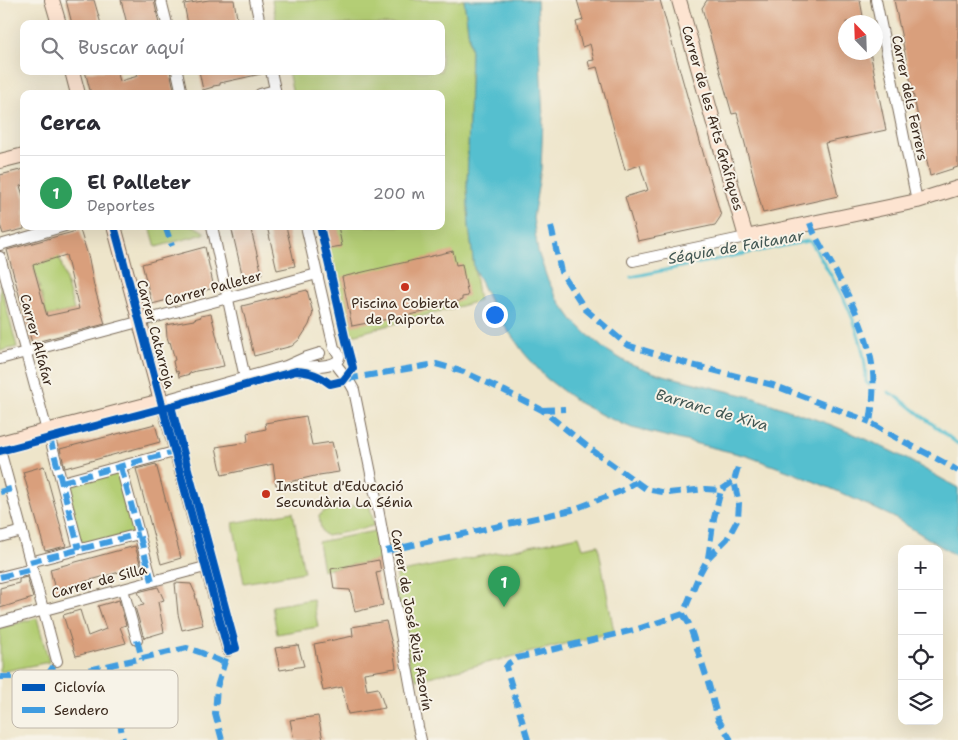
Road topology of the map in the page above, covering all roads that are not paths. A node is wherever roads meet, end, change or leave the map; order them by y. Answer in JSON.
{"nodes":[{"id":1,"x":52,"y":0,"type":"edge"},
{"id":2,"x":162,"y":0,"type":"edge"},
{"id":3,"x":255,"y":0,"type":"edge"},
{"id":4,"x":679,"y":0,"type":"edge"},
{"id":5,"x":876,"y":0,"type":"edge"},
{"id":6,"x":58,"y":20,"type":"edge"},
{"id":7,"x":166,"y":20,"type":"edge"},
{"id":8,"x":259,"y":20,"type":"edge"},
{"id":9,"x":73,"y":75,"type":"edge"},
{"id":10,"x":178,"y":75,"type":"edge"},
{"id":11,"x":272,"y":75,"type":"edge"},
{"id":12,"x":77,"y":90,"type":"edge"},
{"id":13,"x":181,"y":90,"type":"edge"},
{"id":14,"x":276,"y":90,"type":"edge"},
{"id":15,"x":20,"y":156,"type":"edge"},
{"id":16,"x":1,"y":159,"type":"edge"},
{"id":17,"x":958,"y":188,"type":"edge"},
{"id":18,"x":918,"y":201,"type":"junction"},
{"id":19,"x":51,"y":230,"type":"edge"},
{"id":20,"x":115,"y":230,"type":"edge"},
{"id":21,"x":213,"y":230,"type":"edge"},
{"id":22,"x":307,"y":230,"type":"edge"},
{"id":23,"x":746,"y":237,"type":"junction"},
{"id":24,"x":0,"y":244,"type":"edge"},
{"id":25,"x":0,"y":257,"type":"edge"},
{"id":26,"x":633,"y":261,"type":"dead end"},
{"id":27,"x":317,"y":274,"type":"junction"},
{"id":28,"x":228,"y":298,"type":"junction"},
{"id":29,"x":140,"y":322,"type":"junction"},
{"id":30,"x":334,"y":348,"type":"junction"},
{"id":31,"x":26,"y":352,"type":"junction"},
{"id":32,"x":320,"y":353,"type":"junction"},
{"id":33,"x":0,"y":360,"type":"edge"},
{"id":34,"x":332,"y":364,"type":"junction"},
{"id":35,"x":286,"y":366,"type":"junction"},
{"id":36,"x":245,"y":378,"type":"junction"},
{"id":37,"x":160,"y":400,"type":"junction"},
{"id":38,"x":49,"y":434,"type":"junction"},
{"id":39,"x":0,"y":443,"type":"edge"},
{"id":40,"x":0,"y":450,"type":"edge"},
{"id":41,"x":174,"y":452,"type":"junction"},
{"id":42,"x":121,"y":467,"type":"junction"},
{"id":43,"x":62,"y":482,"type":"junction"},
{"id":44,"x":5,"y":490,"type":"edge"},
{"id":45,"x":22,"y":531,"type":"junction"},
{"id":46,"x":139,"y":534,"type":"junction"},
{"id":47,"x":0,"y":537,"type":"edge"},
{"id":48,"x":79,"y":549,"type":"junction"},
{"id":49,"x":31,"y":565,"type":"junction"},
{"id":50,"x":205,"y":567,"type":"junction"},
{"id":51,"x":0,"y":577,"type":"edge"},
{"id":52,"x":152,"y":581,"type":"junction"},
{"id":53,"x":123,"y":589,"type":"junction"},
{"id":54,"x":43,"y":610,"type":"junction"},
{"id":55,"x":0,"y":622,"type":"edge"},
{"id":56,"x":137,"y":640,"type":"dead end"},
{"id":57,"x":228,"y":651,"type":"dead end"},
{"id":58,"x":57,"y":661,"type":"dead end"},
{"id":59,"x":421,"y":740,"type":"edge"}],
"edges":[{"from":1,"to":6,"type":"street"},
{"from":2,"to":7,"type":"street"},
{"from":3,"to":8,"type":"street"},
{"from":4,"to":23,"type":"street","name":"Carrer de les Arts Gràfiques"},
{"from":5,"to":18,"type":"street","name":"Carrer dels Ferrers"},
{"from":9,"to":12,"type":"street"},
{"from":10,"to":13,"type":"street"},
{"from":11,"to":14,"type":"street"},
{"from":15,"to":16,"type":"street"},
{"from":17,"to":18,"type":"street"},
{"from":18,"to":23,"type":"street"},
{"from":19,"to":24,"type":"street"},
{"from":20,"to":29,"type":"street","name":"Carrer Catarroja"},
{"from":21,"to":28,"type":"street"},
{"from":22,"to":27,"type":"street"},
{"from":23,"to":26,"type":"street"},
{"from":25,"to":31,"type":"street","name":"Carrer Alfafar"},
{"from":27,"to":28,"type":"street","name":"Carrer Palleter"},
{"from":27,"to":30,"type":"street"},
{"from":28,"to":29,"type":"street","name":"Carrer Palleter"},
{"from":28,"to":36,"type":"street"},
{"from":29,"to":31,"type":"street","name":"Carrer Palleter"},
{"from":29,"to":37,"type":"street","name":"Carrer Catarroja"},
{"from":30,"to":32,"type":"street"},
{"from":30,"to":34,"type":"street"},
{"from":31,"to":33,"type":"street","name":"Carrer Palleter"},
{"from":31,"to":38,"type":"street","name":"Carrer Alfafar"},
{"from":32,"to":34,"type":"street"},
{"from":32,"to":35,"type":"street"},
{"from":34,"to":35,"type":"street"},
{"from":34,"to":59,"type":"street","name":"Carrer de José Ruiz Azorín"},
{"from":35,"to":36,"type":"street"},
{"from":36,"to":37,"type":"street"},
{"from":37,"to":38,"type":"street"},
{"from":37,"to":41,"type":"street","name":"Carrer Catarroja"},
{"from":38,"to":39,"type":"street"},
{"from":38,"to":43,"type":"street","name":"Carrer Alfafar"},
{"from":40,"to":44,"type":"street"},
{"from":41,"to":42,"type":"street"},
{"from":41,"to":50,"type":"street","name":"Carrer Catarroja"},
{"from":42,"to":43,"type":"street"},
{"from":42,"to":46,"type":"street"},
{"from":43,"to":48,"type":"street","name":"Carrer Alfafar"},
{"from":44,"to":45,"type":"street"},
{"from":45,"to":47,"type":"street"},
{"from":45,"to":49,"type":"street"},
{"from":46,"to":48,"type":"street"},
{"from":46,"to":52,"type":"street"},
{"from":48,"to":49,"type":"street"},
{"from":49,"to":51,"type":"street"},
{"from":49,"to":54,"type":"street"},
{"from":50,"to":52,"type":"street","name":"Carrer de Silla"},
{"from":50,"to":57,"type":"street","name":"Carrer Catarroja"},
{"from":52,"to":53,"type":"street","name":"Carrer de Silla"},
{"from":53,"to":54,"type":"street","name":"Carrer de Silla"},
{"from":53,"to":56,"type":"street"},
{"from":54,"to":55,"type":"street","name":"Carrer de Silla"},
{"from":54,"to":58,"type":"street"}]}
